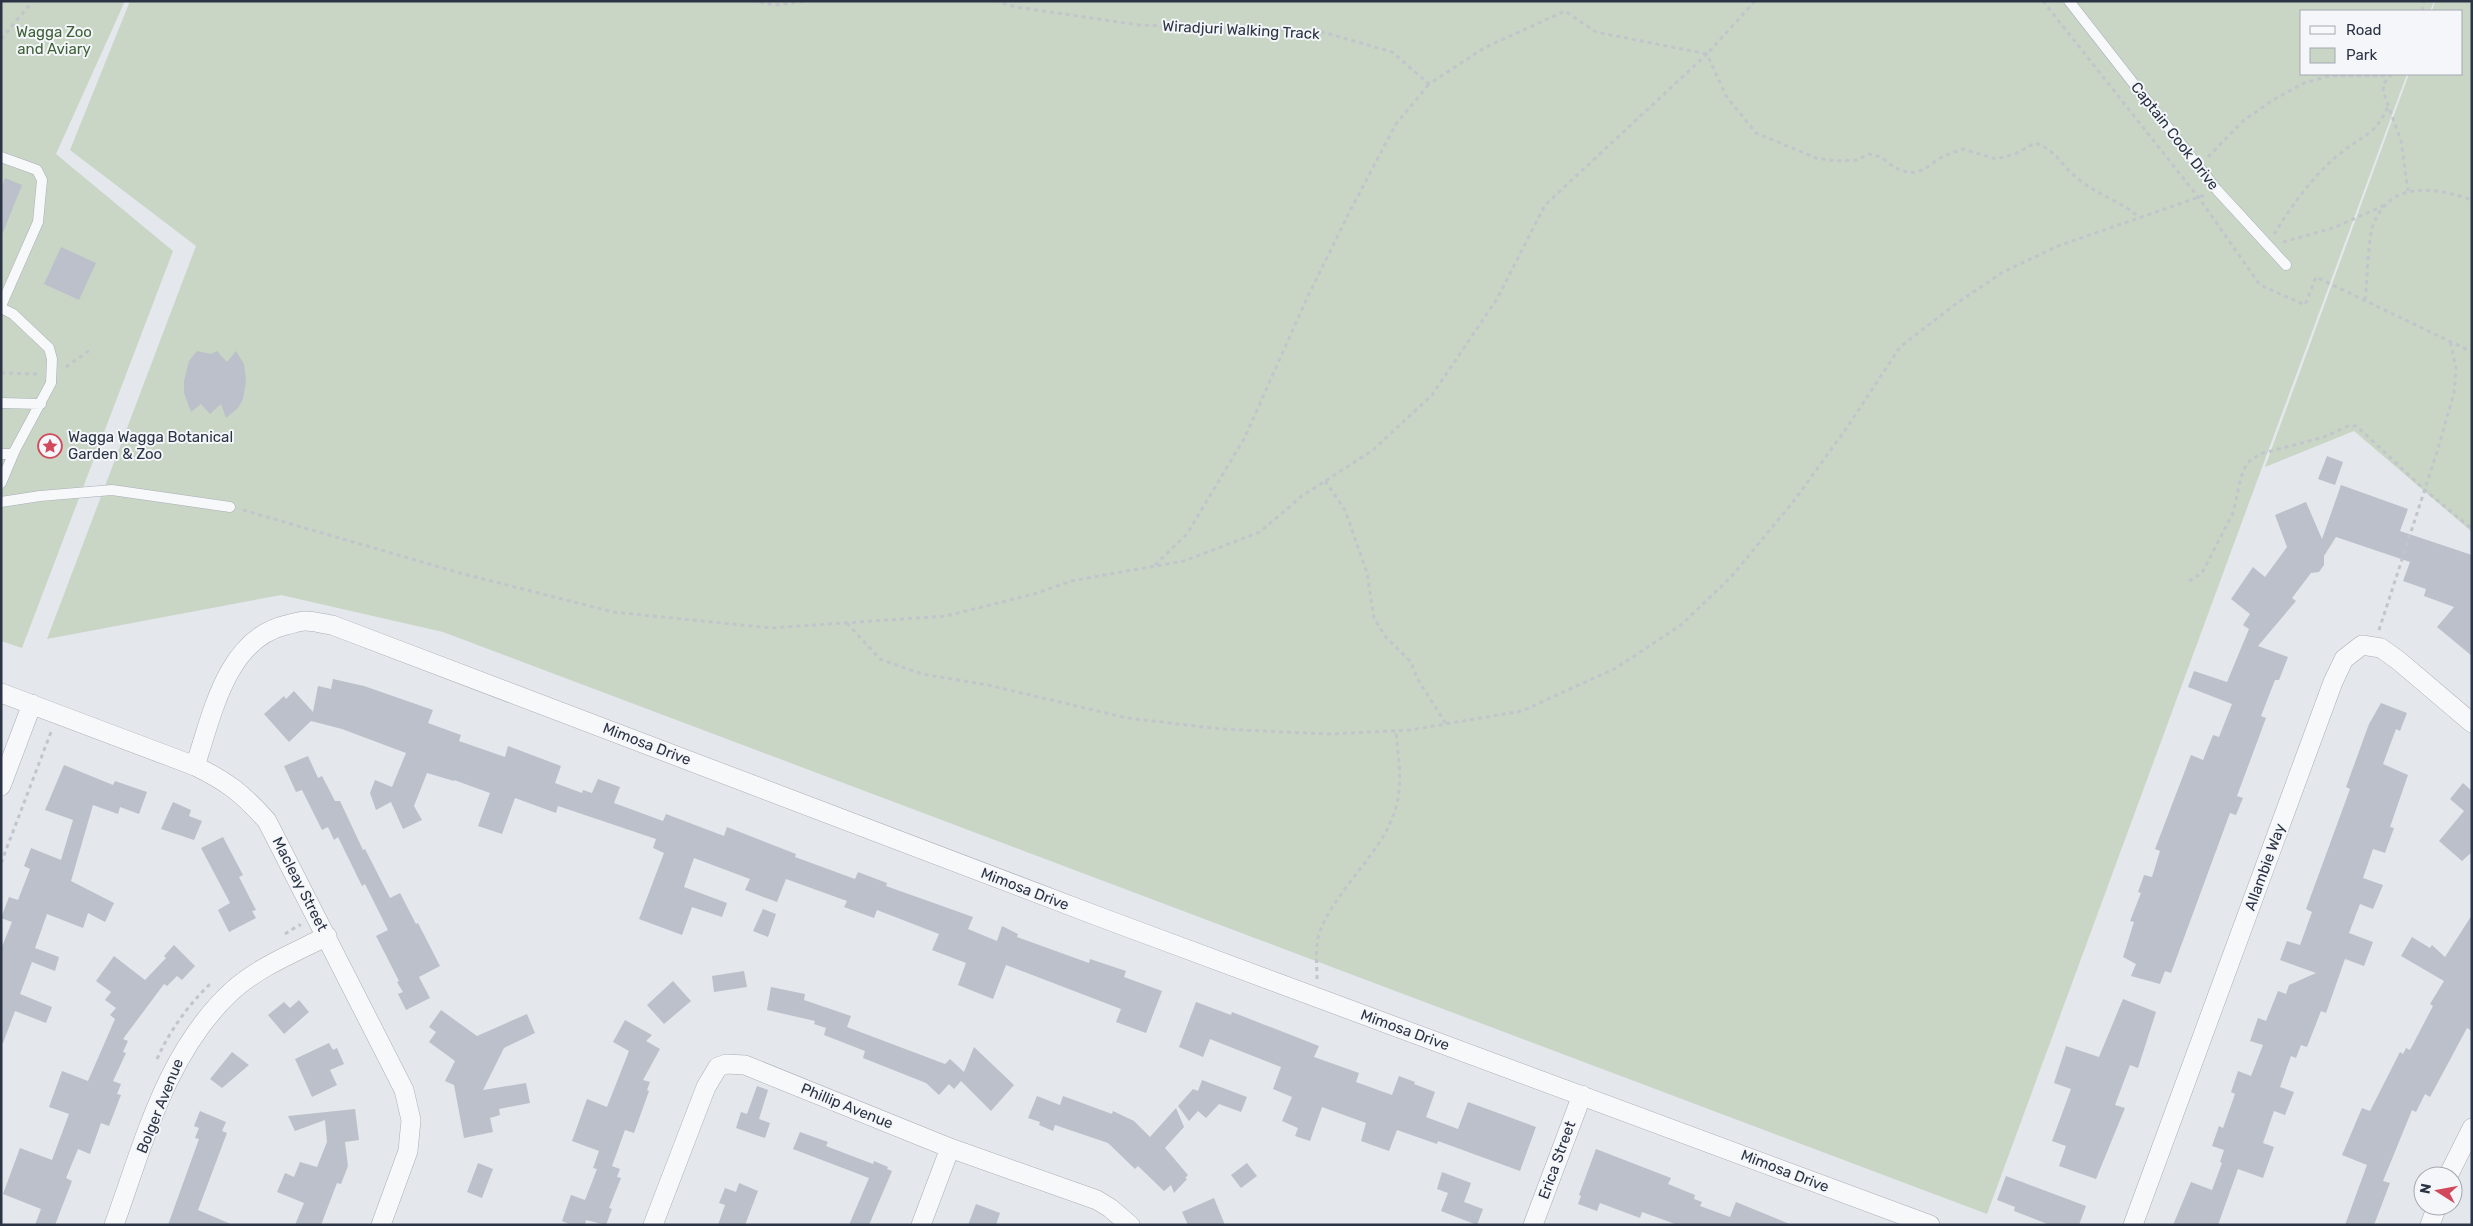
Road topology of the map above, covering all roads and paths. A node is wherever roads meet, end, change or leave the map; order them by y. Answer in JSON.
{"nodes":[{"id":1,"x":33,"y":1,"type":"edge"},
{"id":2,"x":752,"y":1,"type":"edge"},
{"id":3,"x":808,"y":1,"type":"edge"},
{"id":4,"x":995,"y":1,"type":"edge"},
{"id":5,"x":1754,"y":1,"type":"edge"},
{"id":6,"x":2069,"y":1,"type":"edge"},
{"id":7,"x":1,"y":38,"type":"edge"},
{"id":8,"x":1707,"y":54,"type":"junction"},
{"id":9,"x":2391,"y":75,"type":"edge"},
{"id":10,"x":1429,"y":84,"type":"junction"},
{"id":11,"x":2389,"y":104,"type":"junction"},
{"id":12,"x":1,"y":157,"type":"edge"},
{"id":13,"x":2198,"y":166,"type":"junction"},
{"id":14,"x":2217,"y":190,"type":"junction"},
{"id":15,"x":2408,"y":191,"type":"junction"},
{"id":16,"x":2472,"y":200,"type":"edge"},
{"id":17,"x":2385,"y":205,"type":"junction"},
{"id":18,"x":2139,"y":217,"type":"junction"},
{"id":19,"x":2268,"y":246,"type":"junction"},
{"id":20,"x":2286,"y":266,"type":"dead end"},
{"id":21,"x":2365,"y":300,"type":"dead end"},
{"id":22,"x":1,"y":307,"type":"edge"},
{"id":23,"x":2450,"y":340,"type":"dead end"},
{"id":24,"x":1,"y":403,"type":"edge"},
{"id":25,"x":41,"y":404,"type":"junction"},
{"id":26,"x":1,"y":454,"type":"edge"},
{"id":27,"x":13,"y":454,"type":"junction"},
{"id":28,"x":1325,"y":481,"type":"junction"},
{"id":29,"x":1,"y":484,"type":"edge"},
{"id":30,"x":2425,"y":490,"type":"junction"},
{"id":31,"x":1,"y":502,"type":"edge"},
{"id":32,"x":230,"y":507,"type":"joint"},
{"id":33,"x":2472,"y":529,"type":"edge"},
{"id":34,"x":1154,"y":566,"type":"junction"},
{"id":35,"x":2190,"y":582,"type":"dead end"},
{"id":36,"x":847,"y":623,"type":"junction"},
{"id":37,"x":2374,"y":647,"type":"junction"},
{"id":38,"x":1,"y":693,"type":"edge"},
{"id":39,"x":32,"y":704,"type":"junction"},
{"id":40,"x":2472,"y":723,"type":"edge"},
{"id":41,"x":1446,"y":724,"type":"junction"},
{"id":42,"x":1396,"y":731,"type":"junction"},
{"id":43,"x":60,"y":735,"type":"dead end"},
{"id":44,"x":195,"y":766,"type":"junction"},
{"id":45,"x":1,"y":786,"type":"edge"},
{"id":46,"x":1,"y":863,"type":"edge"},
{"id":47,"x":294,"y":917,"type":"dead end"},
{"id":48,"x":299,"y":926,"type":"dead end"},
{"id":49,"x":327,"y":936,"type":"junction"},
{"id":50,"x":1318,"y":997,"type":"junction"},
{"id":51,"x":1582,"y":1095,"type":"junction"},
{"id":52,"x":2472,"y":1128,"type":"edge"},
{"id":53,"x":950,"y":1148,"type":"junction"},
{"id":54,"x":2453,"y":1166,"type":"edge"},
{"id":55,"x":114,"y":1225,"type":"edge"},
{"id":56,"x":381,"y":1225,"type":"edge"},
{"id":57,"x":653,"y":1225,"type":"edge"},
{"id":58,"x":921,"y":1225,"type":"edge"},
{"id":59,"x":1130,"y":1225,"type":"edge"},
{"id":60,"x":1533,"y":1225,"type":"edge"},
{"id":61,"x":1930,"y":1225,"type":"edge"},
{"id":62,"x":2133,"y":1225,"type":"edge"}],
"edges":[{"from":1,"to":7,"type":"path"},
{"from":2,"to":3,"type":"path"},
{"from":4,"to":10,"type":"path","name":"Wiradjuri Walking Track"},
{"from":5,"to":8,"type":"path"},
{"from":6,"to":13,"type":"lane","name":"Captain Cook Drive"},
{"from":8,"to":10,"type":"path"},
{"from":8,"to":18,"type":"path"},
{"from":8,"to":28,"type":"path"},
{"from":9,"to":11,"type":"path"},
{"from":9,"to":13,"type":"path"},
{"from":10,"to":34,"type":"path"},
{"from":11,"to":15,"type":"path"},
{"from":11,"to":19,"type":"path"},
{"from":12,"to":22,"type":"lane"},
{"from":13,"to":14,"type":"lane","name":"Captain Cook Drive"},
{"from":14,"to":18,"type":"path"},
{"from":14,"to":19,"type":"lane","name":"Captain Cook Drive"},
{"from":15,"to":16,"type":"path"},
{"from":15,"to":17,"type":"path"},
{"from":17,"to":19,"type":"path"},
{"from":17,"to":21,"type":"path"},
{"from":18,"to":41,"type":"path"},
{"from":19,"to":20,"type":"lane","name":"Captain Cook Drive"},
{"from":22,"to":25,"type":"lane"},
{"from":23,"to":30,"type":"path"},
{"from":24,"to":25,"type":"lane"},
{"from":25,"to":27,"type":"lane"},
{"from":26,"to":27,"type":"lane"},
{"from":27,"to":29,"type":"lane"},
{"from":28,"to":34,"type":"path"},
{"from":28,"to":41,"type":"path"},
{"from":30,"to":33,"type":"path"},
{"from":30,"to":35,"type":"path"},
{"from":30,"to":37,"type":"path"},
{"from":31,"to":32,"type":"lane"},
{"from":32,"to":36,"type":"path"},
{"from":34,"to":36,"type":"path"},
{"from":36,"to":42,"type":"path"},
{"from":37,"to":40,"type":"street"},
{"from":37,"to":62,"type":"street","name":"Allambie Way"},
{"from":38,"to":39,"type":"street","name":"Macleay Street"},
{"from":39,"to":44,"type":"street","name":"Macleay Street"},
{"from":39,"to":45,"type":"street"},
{"from":41,"to":42,"type":"path"},
{"from":42,"to":50,"type":"path"},
{"from":43,"to":46,"type":"path"},
{"from":44,"to":49,"type":"street","name":"Macleay Street"},
{"from":44,"to":50,"type":"street","name":"Mimosa Drive"},
{"from":47,"to":48,"type":"path"},
{"from":49,"to":55,"type":"street","name":"Bolger Avenue"},
{"from":49,"to":56,"type":"street","name":"Macleay Street"},
{"from":50,"to":51,"type":"street","name":"Mimosa Drive"},
{"from":51,"to":60,"type":"street","name":"Erica Street"},
{"from":51,"to":61,"type":"street","name":"Mimosa Drive"},
{"from":52,"to":54,"type":"street"},
{"from":53,"to":57,"type":"street","name":"Phillip Avenue"},
{"from":53,"to":58,"type":"street"},
{"from":53,"to":59,"type":"street","name":"Phillip Avenue"}]}
